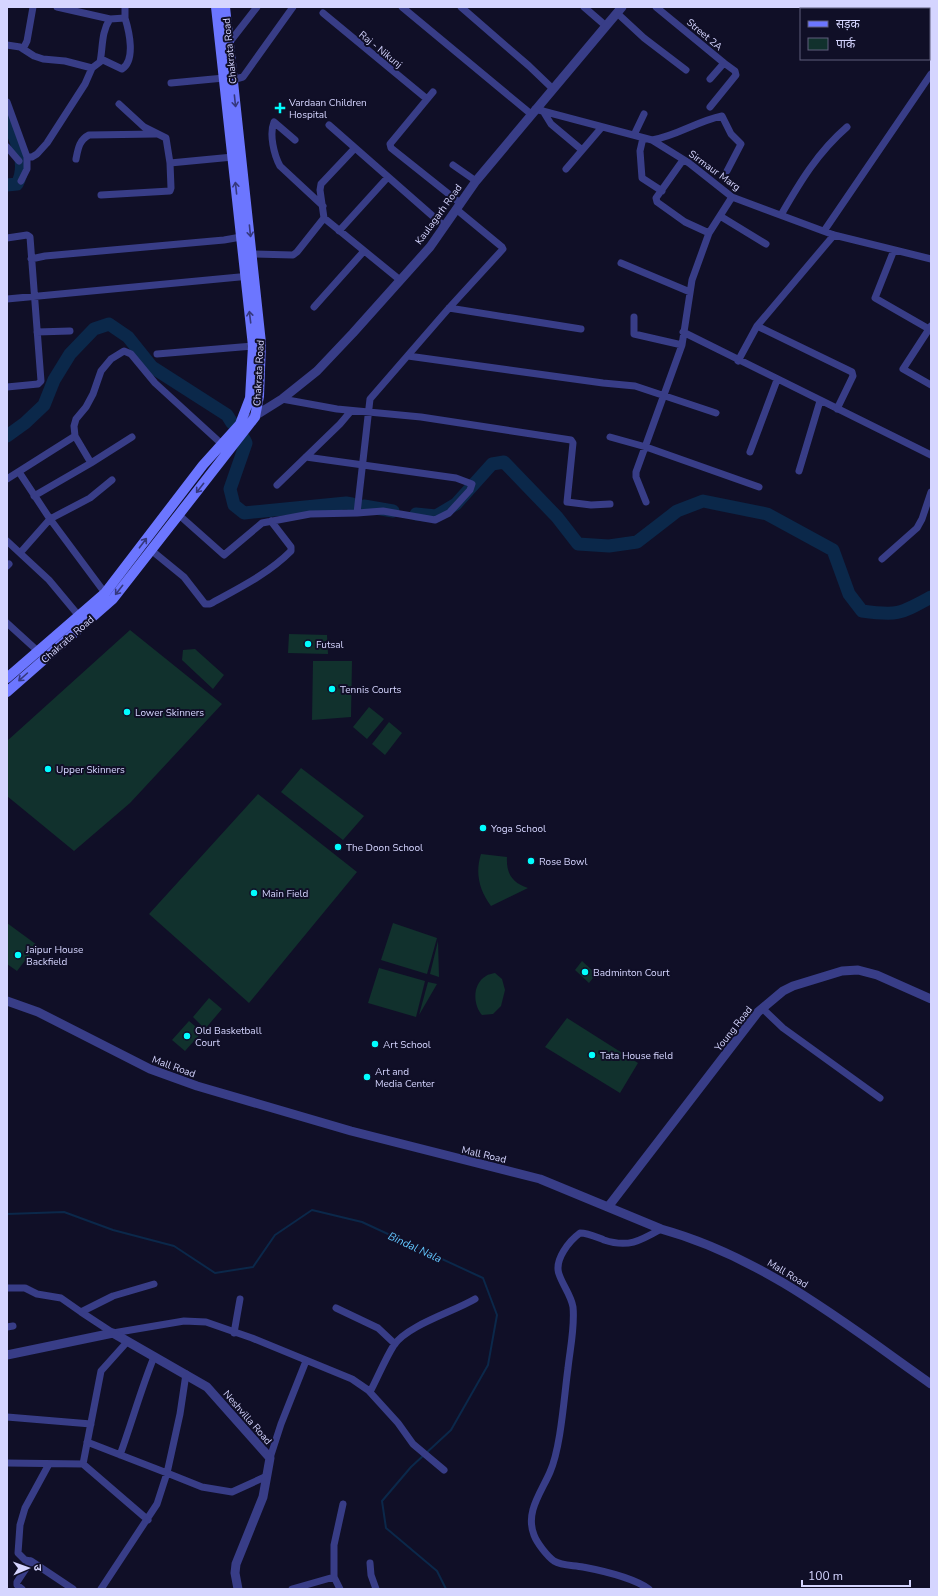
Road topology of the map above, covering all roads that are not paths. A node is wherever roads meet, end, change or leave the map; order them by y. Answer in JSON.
{"nodes":[{"id":1,"x":33,"y":7,"type":"edge"},
{"id":2,"x":57,"y":7,"type":"edge"},
{"id":3,"x":125,"y":7,"type":"edge"},
{"id":4,"x":216,"y":7,"type":"edge"},
{"id":5,"x":225,"y":7,"type":"edge"},
{"id":6,"x":257,"y":7,"type":"edge"},
{"id":7,"x":293,"y":7,"type":"edge"},
{"id":8,"x":402,"y":7,"type":"edge"},
{"id":9,"x":461,"y":7,"type":"edge"},
{"id":10,"x":584,"y":7,"type":"edge"},
{"id":11,"x":656,"y":7,"type":"edge"},
{"id":12,"x":620,"y":10,"type":"edge"},
{"id":13,"x":323,"y":14,"type":"dead end"},
{"id":14,"x":125,"y":18,"type":"junction"},
{"id":15,"x":110,"y":19,"type":"junction"},
{"id":16,"x":606,"y":26,"type":"junction"},
{"id":17,"x":229,"y":43,"type":"junction"},
{"id":18,"x":7,"y":45,"type":"edge"},
{"id":19,"x":23,"y":49,"type":"junction"},
{"id":20,"x":101,"y":59,"type":"junction"},
{"id":21,"x":724,"y":63,"type":"junction"},
{"id":22,"x":92,"y":68,"type":"junction"},
{"id":23,"x":686,"y":70,"type":"dead end"},
{"id":24,"x":931,"y":74,"type":"edge"},
{"id":25,"x":228,"y":79,"type":"junction"},
{"id":26,"x":710,"y":79,"type":"dead end"},
{"id":27,"x":171,"y":83,"type":"dead end"},
{"id":28,"x":553,"y":89,"type":"junction"},
{"id":29,"x":433,"y":92,"type":"dead end"},
{"id":30,"x":427,"y":99,"type":"junction"},
{"id":31,"x":7,"y":102,"type":"edge"},
{"id":32,"x":119,"y":104,"type":"dead end"},
{"id":33,"x":710,"y":107,"type":"dead end"},
{"id":34,"x":536,"y":111,"type":"junction"},
{"id":35,"x":644,"y":114,"type":"dead end"},
{"id":36,"x":329,"y":125,"type":"dead end"},
{"id":37,"x":602,"y":127,"type":"junction"},
{"id":38,"x":847,"y":127,"type":"dead end"},
{"id":39,"x":158,"y":134,"type":"junction"},
{"id":40,"x":634,"y":135,"type":"junction"},
{"id":41,"x":643,"y":138,"type":"junction"},
{"id":42,"x":295,"y":140,"type":"dead end"},
{"id":43,"x":652,"y":140,"type":"junction"},
{"id":44,"x":7,"y":147,"type":"edge"},
{"id":45,"x":355,"y":148,"type":"junction"},
{"id":46,"x":582,"y":150,"type":"junction"},
{"id":47,"x":232,"y":156,"type":"junction"},
{"id":48,"x":27,"y":157,"type":"junction"},
{"id":49,"x":76,"y":159,"type":"dead end"},
{"id":50,"x":683,"y":160,"type":"junction"},
{"id":51,"x":19,"y":161,"type":"dead end"},
{"id":52,"x":170,"y":163,"type":"junction"},
{"id":53,"x":453,"y":165,"type":"dead end"},
{"id":54,"x":566,"y":169,"type":"dead end"},
{"id":55,"x":727,"y":171,"type":"dead end"},
{"id":56,"x":388,"y":177,"type":"junction"},
{"id":57,"x":21,"y":181,"type":"dead end"},
{"id":58,"x":476,"y":181,"type":"junction"},
{"id":59,"x":662,"y":190,"type":"junction"},
{"id":60,"x":101,"y":195,"type":"dead end"},
{"id":61,"x":732,"y":197,"type":"junction"},
{"id":62,"x":323,"y":206,"type":"junction"},
{"id":63,"x":458,"y":206,"type":"junction"},
{"id":64,"x":781,"y":215,"type":"junction"},
{"id":65,"x":720,"y":216,"type":"junction"},
{"id":66,"x":324,"y":218,"type":"junction"},
{"id":67,"x":444,"y":226,"type":"junction"},
{"id":68,"x":339,"y":231,"type":"junction"},
{"id":69,"x":824,"y":231,"type":"junction"},
{"id":70,"x":709,"y":233,"type":"junction"},
{"id":71,"x":834,"y":235,"type":"junction"},
{"id":72,"x":241,"y":237,"type":"junction"},
{"id":73,"x":7,"y":238,"type":"edge"},
{"id":74,"x":766,"y":244,"type":"dead end"},
{"id":75,"x":894,"y":250,"type":"junction"},
{"id":76,"x":364,"y":251,"type":"junction"},
{"id":77,"x":252,"y":254,"type":"junction"},
{"id":78,"x":31,"y":259,"type":"junction"},
{"id":79,"x":931,"y":259,"type":"edge"},
{"id":80,"x":621,"y":263,"type":"dead end"},
{"id":81,"x":250,"y":276,"type":"junction"},
{"id":82,"x":400,"y":280,"type":"junction"},
{"id":83,"x":690,"y":292,"type":"junction"},
{"id":84,"x":35,"y":296,"type":"junction"},
{"id":85,"x":7,"y":299,"type":"edge"},
{"id":86,"x":314,"y":307,"type":"dead end"},
{"id":87,"x":449,"y":308,"type":"junction"},
{"id":88,"x":634,"y":317,"type":"dead end"},
{"id":89,"x":757,"y":326,"type":"junction"},
{"id":90,"x":930,"y":328,"type":"edge"},
{"id":91,"x":581,"y":329,"type":"dead end"},
{"id":92,"x":70,"y":331,"type":"dead end"},
{"id":93,"x":37,"y":332,"type":"junction"},
{"id":94,"x":683,"y":332,"type":"junction"},
{"id":95,"x":682,"y":345,"type":"junction"},
{"id":96,"x":253,"y":346,"type":"junction"},
{"id":97,"x":157,"y":354,"type":"dead end"},
{"id":98,"x":408,"y":356,"type":"junction"},
{"id":99,"x":738,"y":360,"type":"junction"},
{"id":100,"x":777,"y":380,"type":"junction"},
{"id":101,"x":931,"y":385,"type":"edge"},
{"id":102,"x":7,"y":387,"type":"edge"},
{"id":103,"x":665,"y":396,"type":"junction"},
{"id":104,"x":282,"y":399,"type":"junction"},
{"id":105,"x":820,"y":401,"type":"junction"},
{"id":106,"x":837,"y":409,"type":"junction"},
{"id":107,"x":351,"y":411,"type":"junction"},
{"id":108,"x":369,"y":413,"type":"junction"},
{"id":109,"x":716,"y":413,"type":"dead end"},
{"id":110,"x":255,"y":417,"type":"junction"},
{"id":111,"x":240,"y":424,"type":"junction"},
{"id":112,"x":75,"y":436,"type":"junction"},
{"id":113,"x":132,"y":437,"type":"dead end"},
{"id":114,"x":610,"y":437,"type":"dead end"},
{"id":115,"x":646,"y":446,"type":"junction"},
{"id":116,"x":225,"y":448,"type":"junction"},
{"id":117,"x":750,"y":452,"type":"dead end"},
{"id":118,"x":931,"y":455,"type":"edge"},
{"id":119,"x":306,"y":457,"type":"junction"},
{"id":120,"x":91,"y":463,"type":"junction"},
{"id":121,"x":362,"y":465,"type":"junction"},
{"id":122,"x":799,"y":471,"type":"dead end"},
{"id":123,"x":19,"y":472,"type":"junction"},
{"id":124,"x":7,"y":479,"type":"edge"},
{"id":125,"x":112,"y":480,"type":"dead end"},
{"id":126,"x":277,"y":485,"type":"dead end"},
{"id":127,"x":759,"y":486,"type":"dead end"},
{"id":128,"x":931,"y":492,"type":"edge"},
{"id":129,"x":34,"y":496,"type":"junction"},
{"id":130,"x":646,"y":502,"type":"dead end"},
{"id":131,"x":610,"y":504,"type":"dead end"},
{"id":132,"x":357,"y":513,"type":"junction"},
{"id":133,"x":178,"y":515,"type":"junction"},
{"id":134,"x":50,"y":519,"type":"junction"},
{"id":135,"x":271,"y":520,"type":"junction"},
{"id":136,"x":7,"y":541,"type":"edge"},
{"id":137,"x":150,"y":550,"type":"junction"},
{"id":138,"x":20,"y":553,"type":"junction"},
{"id":139,"x":882,"y":559,"type":"dead end"},
{"id":140,"x":105,"y":593,"type":"junction"},
{"id":141,"x":79,"y":616,"type":"junction"},
{"id":142,"x":7,"y":623,"type":"edge"},
{"id":143,"x":42,"y":655,"type":"junction"},
{"id":144,"x":7,"y":678,"type":"edge"},
{"id":145,"x":7,"y":692,"type":"edge"},
{"id":146,"x":931,"y":999,"type":"edge"},
{"id":147,"x":7,"y":1001,"type":"edge"},
{"id":148,"x":762,"y":1008,"type":"junction"},
{"id":149,"x":880,"y":1098,"type":"dead end"},
{"id":150,"x":608,"y":1207,"type":"junction"},
{"id":151,"x":661,"y":1229,"type":"junction"},
{"id":152,"x":154,"y":1284,"type":"dead end"},
{"id":153,"x":7,"y":1288,"type":"edge"},
{"id":154,"x":240,"y":1299,"type":"dead end"},
{"id":155,"x":475,"y":1299,"type":"dead end"},
{"id":156,"x":336,"y":1308,"type":"dead end"},
{"id":157,"x":81,"y":1312,"type":"junction"},
{"id":158,"x":113,"y":1333,"type":"junction"},
{"id":159,"x":234,"y":1333,"type":"junction"},
{"id":160,"x":127,"y":1342,"type":"junction"},
{"id":161,"x":395,"y":1344,"type":"junction"},
{"id":162,"x":7,"y":1355,"type":"edge"},
{"id":163,"x":154,"y":1357,"type":"junction"},
{"id":164,"x":306,"y":1361,"type":"junction"},
{"id":165,"x":186,"y":1374,"type":"junction"},
{"id":166,"x":931,"y":1384,"type":"edge"},
{"id":167,"x":370,"y":1392,"type":"junction"},
{"id":168,"x":7,"y":1417,"type":"edge"},
{"id":169,"x":91,"y":1424,"type":"junction"},
{"id":170,"x":87,"y":1442,"type":"junction"},
{"id":171,"x":120,"y":1455,"type":"junction"},
{"id":172,"x":270,"y":1458,"type":"junction"},
{"id":173,"x":7,"y":1463,"type":"edge"},
{"id":174,"x":49,"y":1464,"type":"junction"},
{"id":175,"x":83,"y":1464,"type":"junction"},
{"id":176,"x":444,"y":1470,"type":"dead end"},
{"id":177,"x":167,"y":1473,"type":"junction"},
{"id":178,"x":267,"y":1476,"type":"junction"},
{"id":179,"x":343,"y":1504,"type":"dead end"},
{"id":180,"x":148,"y":1520,"type":"junction"},
{"id":181,"x":31,"y":1561,"type":"junction"},
{"id":182,"x":370,"y":1563,"type":"dead end"},
{"id":183,"x":334,"y":1577,"type":"junction"},
{"id":184,"x":22,"y":1589,"type":"edge"},
{"id":185,"x":74,"y":1589,"type":"edge"},
{"id":186,"x":101,"y":1589,"type":"edge"},
{"id":187,"x":238,"y":1589,"type":"edge"},
{"id":188,"x":292,"y":1589,"type":"edge"},
{"id":189,"x":340,"y":1589,"type":"edge"},
{"id":190,"x":376,"y":1589,"type":"edge"},
{"id":191,"x":649,"y":1589,"type":"edge"}],
"edges":[{"from":1,"to":19,"type":"street"},
{"from":2,"to":15,"type":"street"},
{"from":3,"to":14,"type":"street"},
{"from":4,"to":25,"type":"main road","name":"Chakrata Road"},
{"from":5,"to":17,"type":"main road","name":"Chakrata Road"},
{"from":6,"to":17,"type":"street"},
{"from":7,"to":25,"type":"street"},
{"from":8,"to":34,"type":"street"},
{"from":9,"to":28,"type":"street"},
{"from":10,"to":16,"type":"street"},
{"from":11,"to":21,"type":"street","name":"Street 2A"},
{"from":12,"to":16,"type":"street","name":"Kaulagarh Road"},
{"from":12,"to":23,"type":"street"},
{"from":13,"to":30,"type":"street","name":"Raj - Nikunj"},
{"from":14,"to":15,"type":"street"},
{"from":14,"to":20,"type":"street"},
{"from":15,"to":20,"type":"street"},
{"from":16,"to":28,"type":"street","name":"Kaulagarh Road"},
{"from":17,"to":25,"type":"main road","name":"Chakrata Road"},
{"from":18,"to":19,"type":"street"},
{"from":19,"to":22,"type":"street"},
{"from":20,"to":22,"type":"street"},
{"from":21,"to":26,"type":"street","name":"Street 2A"},
{"from":21,"to":33,"type":"street"},
{"from":22,"to":48,"type":"street"},
{"from":24,"to":69,"type":"street"},
{"from":25,"to":27,"type":"street"},
{"from":25,"to":47,"type":"main road","name":"Chakrata Road"},
{"from":25,"to":77,"type":"main road","name":"Chakrata Road","one_way":true},
{"from":28,"to":34,"type":"street","name":"Kaulagarh Road"},
{"from":29,"to":30,"type":"street"},
{"from":30,"to":63,"type":"street"},
{"from":31,"to":48,"type":"street"},
{"from":32,"to":39,"type":"street"},
{"from":34,"to":37,"type":"street","name":"Sirmaur Marg"},
{"from":34,"to":46,"type":"street"},
{"from":34,"to":58,"type":"street","name":"Kaulagarh Road"},
{"from":35,"to":40,"type":"street"},
{"from":36,"to":45,"type":"street"},
{"from":37,"to":40,"type":"street","name":"Sirmaur Marg"},
{"from":37,"to":46,"type":"street"},
{"from":38,"to":64,"type":"street"},
{"from":39,"to":49,"type":"street"},
{"from":39,"to":52,"type":"street"},
{"from":40,"to":41,"type":"street","name":"Sirmaur Marg"},
{"from":41,"to":43,"type":"street","name":"Sirmaur Marg"},
{"from":41,"to":59,"type":"street"},
{"from":42,"to":62,"type":"street"},
{"from":43,"to":50,"type":"street","name":"Sirmaur Marg"},
{"from":43,"to":55,"type":"street"},
{"from":44,"to":51,"type":"street"},
{"from":45,"to":56,"type":"street"},
{"from":45,"to":62,"type":"street"},
{"from":46,"to":54,"type":"street"},
{"from":47,"to":52,"type":"street"},
{"from":72,"to":47,"type":"main road","name":"Chakrata Road","one_way":true},
{"from":48,"to":57,"type":"street"},
{"from":50,"to":59,"type":"street"},
{"from":50,"to":61,"type":"street","name":"Sirmaur Marg"},
{"from":52,"to":60,"type":"street"},
{"from":53,"to":58,"type":"street"},
{"from":56,"to":67,"type":"street"},
{"from":56,"to":68,"type":"street"},
{"from":58,"to":63,"type":"street","name":"Kaulagarh Road"},
{"from":59,"to":70,"type":"street"},
{"from":61,"to":64,"type":"street","name":"Sirmaur Marg"},
{"from":61,"to":65,"type":"street"},
{"from":62,"to":66,"type":"street"},
{"from":63,"to":67,"type":"street","name":"Kaulagarh Road"},
{"from":63,"to":87,"type":"street"},
{"from":64,"to":69,"type":"street","name":"Sirmaur Marg"},
{"from":65,"to":70,"type":"street"},
{"from":65,"to":74,"type":"street"},
{"from":66,"to":68,"type":"street"},
{"from":66,"to":77,"type":"street"},
{"from":67,"to":82,"type":"street","name":"Kaulagarh Road"},
{"from":68,"to":76,"type":"street"},
{"from":69,"to":71,"type":"street","name":"Sirmaur Marg"},
{"from":70,"to":83,"type":"street"},
{"from":71,"to":75,"type":"street","name":"Sirmaur Marg"},
{"from":71,"to":89,"type":"street"},
{"from":72,"to":78,"type":"street"},
{"from":72,"to":81,"type":"main road","name":"Chakrata Road"},
{"from":73,"to":78,"type":"street"},
{"from":75,"to":79,"type":"street","name":"Sirmaur Marg"},
{"from":75,"to":90,"type":"street"},
{"from":76,"to":82,"type":"street"},
{"from":76,"to":86,"type":"street"},
{"from":77,"to":81,"type":"main road","name":"Chakrata Road"},
{"from":78,"to":84,"type":"street"},
{"from":80,"to":83,"type":"street"},
{"from":81,"to":84,"type":"street"},
{"from":96,"to":81,"type":"main road","name":"Chakrata Road","one_way":true},
{"from":81,"to":110,"type":"main road","name":"Chakrata Road"},
{"from":82,"to":104,"type":"street","name":"Kaulagarh Road"},
{"from":83,"to":94,"type":"street"},
{"from":84,"to":85,"type":"street"},
{"from":84,"to":93,"type":"street"},
{"from":87,"to":91,"type":"street"},
{"from":87,"to":98,"type":"street"},
{"from":88,"to":95,"type":"street"},
{"from":89,"to":99,"type":"street"},
{"from":89,"to":106,"type":"street"},
{"from":90,"to":101,"type":"street"},
{"from":92,"to":93,"type":"street"},
{"from":93,"to":102,"type":"street"},
{"from":94,"to":95,"type":"street"},
{"from":94,"to":99,"type":"street"},
{"from":95,"to":103,"type":"street"},
{"from":96,"to":97,"type":"street"},
{"from":96,"to":111,"type":"main road","name":"Chakrata Road"},
{"from":98,"to":103,"type":"street"},
{"from":98,"to":108,"type":"street"},
{"from":99,"to":100,"type":"street"},
{"from":100,"to":105,"type":"street"},
{"from":100,"to":117,"type":"street"},
{"from":103,"to":109,"type":"street"},
{"from":103,"to":115,"type":"street"},
{"from":104,"to":107,"type":"street"},
{"from":104,"to":110,"type":"street","name":"Kaulagarh Road"},
{"from":105,"to":106,"type":"street"},
{"from":105,"to":122,"type":"street"},
{"from":106,"to":118,"type":"street"},
{"from":107,"to":108,"type":"street"},
{"from":107,"to":119,"type":"street"},
{"from":108,"to":121,"type":"street"},
{"from":108,"to":131,"type":"street"},
{"from":110,"to":111,"type":"street","name":"Kaulagarh Road"},
{"from":110,"to":116,"type":"main road","name":"Chakrata Road"},
{"from":111,"to":116,"type":"main road","name":"Chakrata Road"},
{"from":112,"to":116,"type":"street"},
{"from":112,"to":120,"type":"street"},
{"from":112,"to":123,"type":"street"},
{"from":113,"to":120,"type":"street"},
{"from":114,"to":115,"type":"street"},
{"from":115,"to":127,"type":"street"},
{"from":115,"to":130,"type":"street"},
{"from":116,"to":133,"type":"main road","name":"Chakrata Road","one_way":true},
{"from":140,"to":116,"type":"main road","name":"Chakrata Road","one_way":true},
{"from":119,"to":121,"type":"street"},
{"from":119,"to":126,"type":"street"},
{"from":120,"to":129,"type":"street"},
{"from":121,"to":132,"type":"street"},
{"from":121,"to":132,"type":"street"},
{"from":123,"to":124,"type":"street"},
{"from":123,"to":129,"type":"street"},
{"from":125,"to":134,"type":"street"},
{"from":128,"to":139,"type":"street"},
{"from":129,"to":134,"type":"street"},
{"from":132,"to":135,"type":"street"},
{"from":133,"to":135,"type":"street"},
{"from":133,"to":137,"type":"main road","name":"Chakrata Road"},
{"from":134,"to":138,"type":"street"},
{"from":134,"to":140,"type":"street"},
{"from":135,"to":137,"type":"street"},
{"from":136,"to":138,"type":"street"},
{"from":137,"to":143,"type":"main road","name":"Chakrata Road","one_way":true},
{"from":138,"to":141,"type":"street"},
{"from":140,"to":141,"type":"main road","name":"Chakrata Road"},
{"from":141,"to":143,"type":"main road","name":"Chakrata Road"},
{"from":142,"to":143,"type":"street"},
{"from":143,"to":144,"type":"main road","name":"Chakrata Road"},
{"from":143,"to":145,"type":"main road","name":"Chakrata Road","one_way":true},
{"from":146,"to":148,"type":"street","name":"Young Road"},
{"from":147,"to":150,"type":"street","name":"Mall Road"},
{"from":148,"to":149,"type":"street"},
{"from":148,"to":150,"type":"street","name":"Young Road"},
{"from":150,"to":151,"type":"street","name":"Mall Road"},
{"from":151,"to":166,"type":"street","name":"Mall Road"},
{"from":151,"to":191,"type":"street"},
{"from":152,"to":157,"type":"street"},
{"from":153,"to":157,"type":"street"},
{"from":154,"to":159,"type":"street"},
{"from":155,"to":161,"type":"street"},
{"from":156,"to":161,"type":"street"},
{"from":157,"to":158,"type":"street"},
{"from":158,"to":159,"type":"street"},
{"from":158,"to":160,"type":"street","name":"Neshvilla Road"},
{"from":158,"to":162,"type":"street"},
{"from":159,"to":164,"type":"street"},
{"from":160,"to":163,"type":"street","name":"Neshvilla Road"},
{"from":160,"to":169,"type":"street"},
{"from":161,"to":167,"type":"street"},
{"from":163,"to":165,"type":"street","name":"Neshvilla Road"},
{"from":163,"to":171,"type":"street"},
{"from":164,"to":167,"type":"street"},
{"from":164,"to":172,"type":"street"},
{"from":165,"to":172,"type":"street","name":"Neshvilla Road"},
{"from":165,"to":177,"type":"street"},
{"from":167,"to":176,"type":"street"},
{"from":168,"to":169,"type":"street"},
{"from":169,"to":170,"type":"street"},
{"from":170,"to":171,"type":"street"},
{"from":170,"to":175,"type":"street"},
{"from":171,"to":177,"type":"street"},
{"from":172,"to":178,"type":"street","name":"Neshvilla Road"},
{"from":173,"to":174,"type":"street"},
{"from":174,"to":175,"type":"street"},
{"from":174,"to":181,"type":"street"},
{"from":175,"to":180,"type":"street"},
{"from":177,"to":178,"type":"street"},
{"from":177,"to":180,"type":"street"},
{"from":178,"to":187,"type":"street","name":"Neshvilla Road"},
{"from":179,"to":183,"type":"street"},
{"from":180,"to":186,"type":"street"},
{"from":181,"to":184,"type":"street"},
{"from":181,"to":185,"type":"street"},
{"from":182,"to":190,"type":"street"},
{"from":183,"to":188,"type":"street"},
{"from":183,"to":189,"type":"street"}]}
